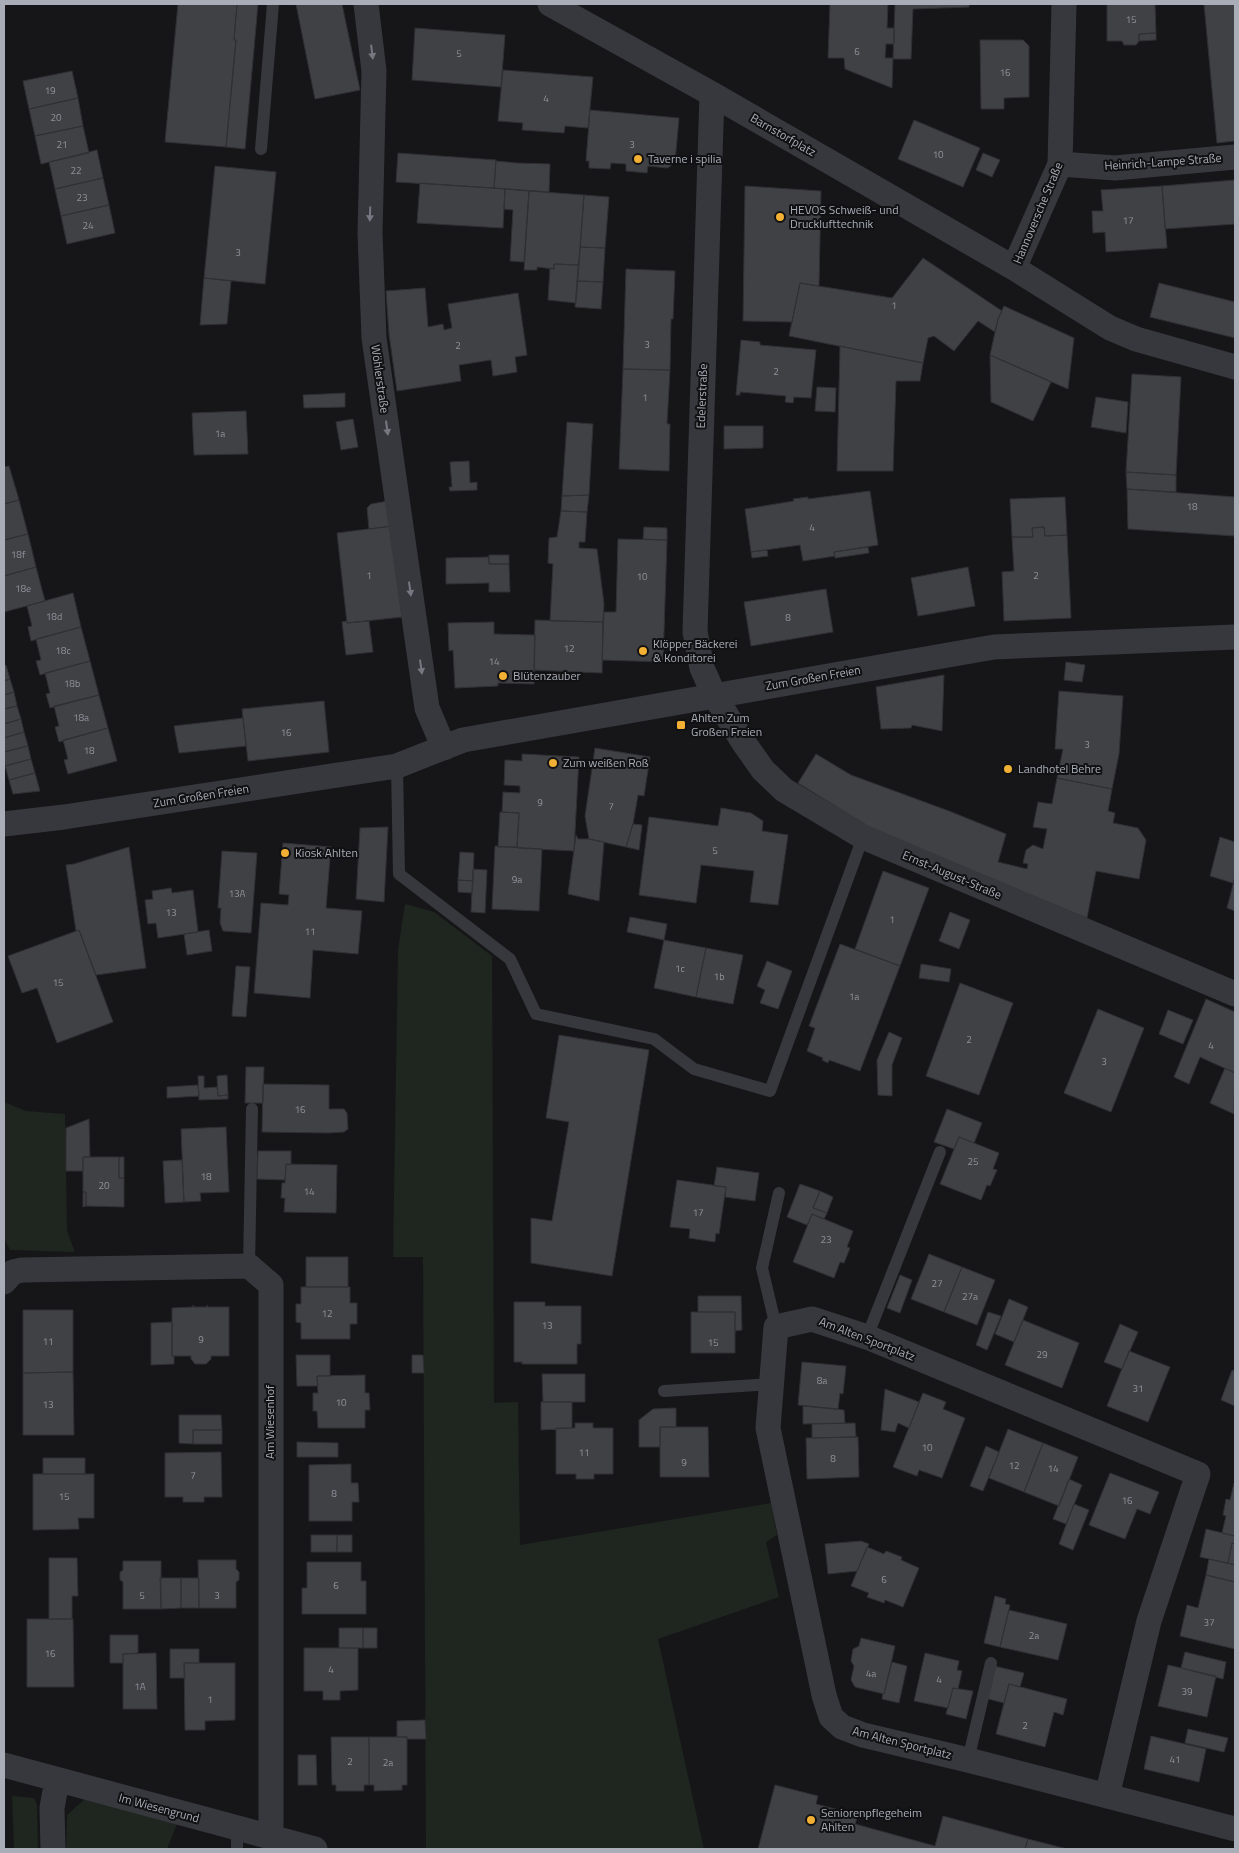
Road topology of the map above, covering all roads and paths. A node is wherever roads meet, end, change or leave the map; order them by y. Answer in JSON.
{"nodes":[{"id":1,"x":273,"y":4,"type":"edge"},
{"id":2,"x":366,"y":4,"type":"edge"},
{"id":3,"x":550,"y":4,"type":"edge"},
{"id":4,"x":1064,"y":4,"type":"edge"},
{"id":5,"x":712,"y":94,"type":"junction"},
{"id":6,"x":261,"y":149,"type":"dead end"},
{"id":7,"x":1235,"y":157,"type":"edge"},
{"id":8,"x":1060,"y":164,"type":"junction"},
{"id":9,"x":1014,"y":268,"type":"junction"},
{"id":10,"x":1235,"y":367,"type":"edge"},
{"id":11,"x":1235,"y":637,"type":"edge"},
{"id":12,"x":714,"y":695,"type":"junction"},
{"id":13,"x":444,"y":748,"type":"junction"},
{"id":14,"x":397,"y":766,"type":"junction"},
{"id":15,"x":4,"y":824,"type":"edge"},
{"id":16,"x":862,"y":837,"type":"junction"},
{"id":17,"x":1235,"y":994,"type":"edge"},
{"id":18,"x":252,"y":1109,"type":"dead end"},
{"id":19,"x":940,"y":1152,"type":"dead end"},
{"id":20,"x":779,"y":1193,"type":"dead end"},
{"id":21,"x":249,"y":1266,"type":"junction"},
{"id":22,"x":4,"y":1282,"type":"edge"},
{"id":23,"x":776,"y":1327,"type":"junction"},
{"id":24,"x":867,"y":1337,"type":"junction"},
{"id":25,"x":770,"y":1384,"type":"junction"},
{"id":26,"x":664,"y":1391,"type":"dead end"},
{"id":27,"x":990,"y":1662,"type":"dead end"},
{"id":28,"x":968,"y":1760,"type":"junction"},
{"id":29,"x":4,"y":1765,"type":"edge"},
{"id":30,"x":57,"y":1780,"type":"junction"},
{"id":31,"x":1107,"y":1796,"type":"junction"},
{"id":32,"x":1235,"y":1829,"type":"edge"},
{"id":33,"x":271,"y":1838,"type":"junction"},
{"id":34,"x":237,"y":1839,"type":"edge"},
{"id":35,"x":53,"y":1849,"type":"edge"},
{"id":36,"x":315,"y":1849,"type":"edge"}],
"edges":[{"from":1,"to":6,"type":"lane"},
{"from":2,"to":13,"type":"street","name":"Wöhlerstraße","one_way":true},
{"from":3,"to":5,"type":"street","name":"Barnstorfplatz"},
{"from":4,"to":8,"type":"street","name":"Hannoversche Straße"},
{"from":5,"to":9,"type":"street","name":"Barnstorfplatz"},
{"from":5,"to":12,"type":"street","name":"Edelerstraße"},
{"from":7,"to":8,"type":"street","name":"Heinrich-Lampe Straße"},
{"from":8,"to":9,"type":"street","name":"Hannoversche Straße"},
{"from":9,"to":10,"type":"street","name":"Hannoversche Straße"},
{"from":11,"to":12,"type":"street","name":"Zum Großen Freien"},
{"from":12,"to":13,"type":"street","name":"Zum Großen Freien"},
{"from":12,"to":16,"type":"street","name":"Ernst-August-Straße"},
{"from":13,"to":14,"type":"street","name":"Zum Großen Freien"},
{"from":14,"to":15,"type":"street","name":"Zum Großen Freien"},
{"from":14,"to":16,"type":"lane"},
{"from":16,"to":17,"type":"street","name":"Ernst-August-Straße"},
{"from":18,"to":21,"type":"lane"},
{"from":19,"to":24,"type":"lane"},
{"from":20,"to":23,"type":"lane"},
{"from":21,"to":22,"type":"street"},
{"from":21,"to":33,"type":"street","name":"Am Wiesenhof"},
{"from":23,"to":24,"type":"street","name":"Am Alten Sportplatz"},
{"from":23,"to":25,"type":"street","name":"Am Alten Sportplatz"},
{"from":24,"to":31,"type":"street","name":"Am Alten Sportplatz"},
{"from":25,"to":26,"type":"lane"},
{"from":25,"to":28,"type":"street","name":"Am Alten Sportplatz"},
{"from":27,"to":28,"type":"lane"},
{"from":28,"to":31,"type":"street","name":"Am Alten Sportplatz"},
{"from":29,"to":30,"type":"street","name":"Im Wiesengrund"},
{"from":30,"to":34,"type":"street","name":"Im Wiesengrund"},
{"from":30,"to":35,"type":"street"},
{"from":31,"to":32,"type":"street","name":"Am Alten Sportplatz"},
{"from":33,"to":34,"type":"street","name":"Im Wiesengrund"},
{"from":33,"to":36,"type":"street","name":"Im Wiesengrund"}]}
